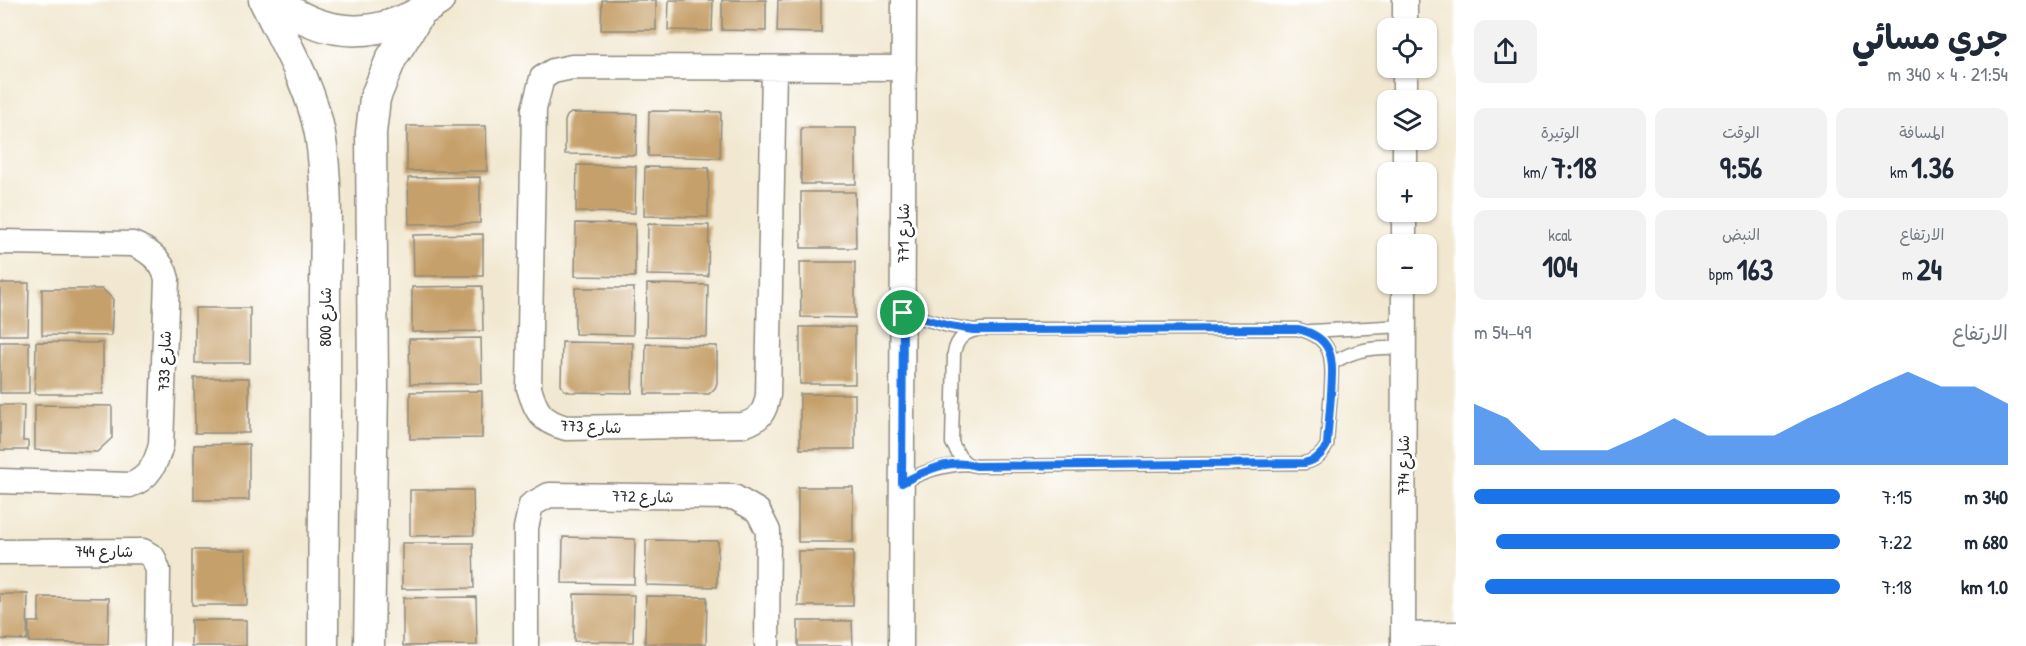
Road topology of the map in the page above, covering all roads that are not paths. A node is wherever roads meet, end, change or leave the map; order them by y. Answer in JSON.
{"nodes":[{"id":1,"x":264,"y":0,"type":"edge"},
{"id":2,"x":274,"y":0,"type":"edge"},
{"id":3,"x":904,"y":0,"type":"edge"},
{"id":4,"x":1405,"y":0,"type":"edge"},
{"id":5,"x":428,"y":8,"type":"edge"},
{"id":6,"x":1405,"y":18,"type":"edge"},
{"id":7,"x":904,"y":68,"type":"junction"},
{"id":8,"x":774,"y":69,"type":"junction"},
{"id":9,"x":0,"y":242,"type":"edge"},
{"id":10,"x":1404,"y":294,"type":"edge"},
{"id":11,"x":903,"y":313,"type":"junction"},
{"id":12,"x":973,"y":330,"type":"junction"},
{"id":13,"x":1309,"y":332,"type":"junction"},
{"id":14,"x":1404,"y":337,"type":"junction"},
{"id":15,"x":1333,"y":363,"type":"junction"},
{"id":16,"x":967,"y":464,"type":"junction"},
{"id":17,"x":0,"y":482,"type":"edge"},
{"id":18,"x":902,"y":483,"type":"junction"},
{"id":19,"x":0,"y":552,"type":"edge"},
{"id":20,"x":1456,"y":634,"type":"edge"},
{"id":21,"x":1403,"y":640,"type":"edge"},
{"id":22,"x":157,"y":646,"type":"edge"},
{"id":23,"x":323,"y":646,"type":"edge"},
{"id":24,"x":369,"y":646,"type":"edge"},
{"id":25,"x":526,"y":646,"type":"edge"},
{"id":26,"x":767,"y":646,"type":"edge"},
{"id":27,"x":901,"y":646,"type":"edge"}],
"edges":[{"from":1,"to":23,"type":"street","name":"شارع 800"},
{"from":2,"to":5,"type":"street"},
{"from":3,"to":7,"type":"street","name":"شارع 771"},
{"from":4,"to":6,"type":"street"},
{"from":5,"to":24,"type":"street"},
{"from":7,"to":8,"type":"street","name":"شارع 773"},
{"from":7,"to":11,"type":"street","name":"شارع 771"},
{"from":8,"to":8,"type":"street","name":"شارع 773"},
{"from":9,"to":17,"type":"street","name":"شارع 733"},
{"from":10,"to":14,"type":"street","name":"شارع 774"},
{"from":11,"to":12,"type":"lane"},
{"from":11,"to":18,"type":"street","name":"شارع 771"},
{"from":12,"to":13,"type":"lane"},
{"from":12,"to":16,"type":"lane"},
{"from":13,"to":14,"type":"lane"},
{"from":13,"to":15,"type":"lane"},
{"from":14,"to":15,"type":"lane"},
{"from":14,"to":21,"type":"street","name":"شارع 774"},
{"from":15,"to":16,"type":"lane"},
{"from":16,"to":18,"type":"lane"},
{"from":18,"to":27,"type":"street","name":"شارع 771"},
{"from":19,"to":22,"type":"street","name":"شارع 744"},
{"from":20,"to":21,"type":"street"},
{"from":25,"to":26,"type":"street","name":"شارع 772"}]}
